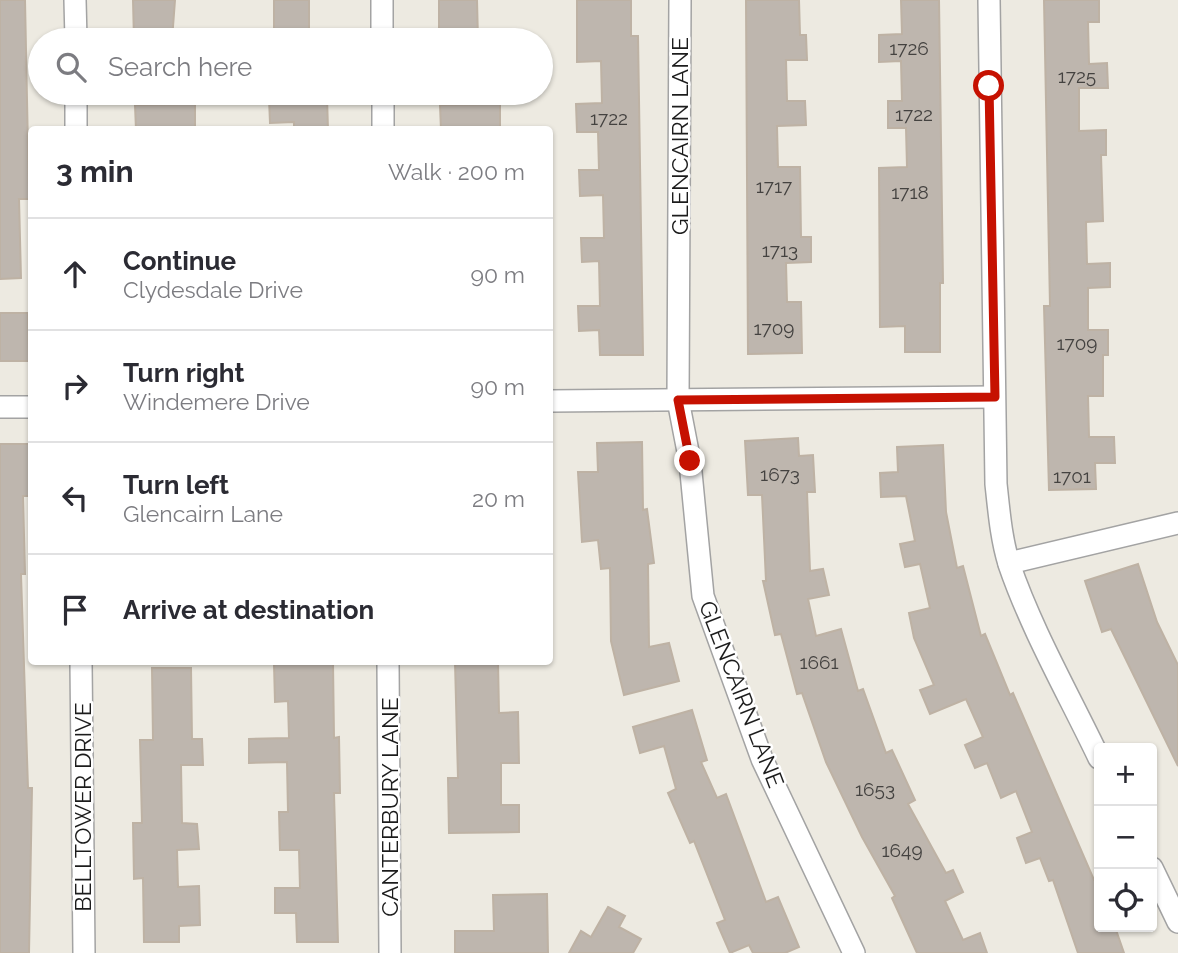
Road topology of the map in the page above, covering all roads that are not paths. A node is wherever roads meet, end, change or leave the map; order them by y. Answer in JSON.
{"nodes":[{"id":1,"x":75,"y":0,"type":"edge"},
{"id":2,"x":382,"y":0,"type":"edge"},
{"id":3,"x":680,"y":0,"type":"edge"},
{"id":4,"x":989,"y":0,"type":"edge"},
{"id":5,"x":76,"y":28,"type":"edge"},
{"id":6,"x":382,"y":28,"type":"edge"},
{"id":7,"x":76,"y":105,"type":"edge"},
{"id":8,"x":383,"y":105,"type":"edge"},
{"id":9,"x":76,"y":126,"type":"edge"},
{"id":10,"x":383,"y":126,"type":"edge"},
{"id":11,"x":995,"y":397,"type":"junction"},
{"id":12,"x":678,"y":400,"type":"junction"},
{"id":13,"x":553,"y":401,"type":"edge"},
{"id":14,"x":0,"y":407,"type":"edge"},
{"id":15,"x":28,"y":407,"type":"edge"},
{"id":16,"x":1178,"y":523,"type":"edge"},
{"id":17,"x":1009,"y":563,"type":"junction"},
{"id":18,"x":81,"y":665,"type":"edge"},
{"id":19,"x":388,"y":665,"type":"edge"},
{"id":20,"x":1094,"y":747,"type":"edge"},
{"id":21,"x":1152,"y":869,"type":"edge"},
{"id":22,"x":1178,"y":922,"type":"edge"},
{"id":23,"x":84,"y":953,"type":"edge"},
{"id":24,"x":390,"y":953,"type":"edge"},
{"id":25,"x":854,"y":953,"type":"edge"}],
"edges":[{"from":1,"to":5,"type":"street"},
{"from":2,"to":6,"type":"street"},
{"from":3,"to":12,"type":"street","name":"GLENCAIRN LANE"},
{"from":4,"to":11,"type":"street"},
{"from":7,"to":9,"type":"street"},
{"from":8,"to":10,"type":"street"},
{"from":11,"to":12,"type":"street"},
{"from":11,"to":17,"type":"street"},
{"from":12,"to":13,"type":"street"},
{"from":12,"to":25,"type":"street","name":"GLENCAIRN LANE"},
{"from":14,"to":15,"type":"street"},
{"from":16,"to":17,"type":"street"},
{"from":17,"to":20,"type":"street"},
{"from":18,"to":23,"type":"street","name":"BELLTOWER DRIVE"},
{"from":19,"to":24,"type":"street","name":"CANTERBURY LANE"},
{"from":21,"to":22,"type":"street"}]}
